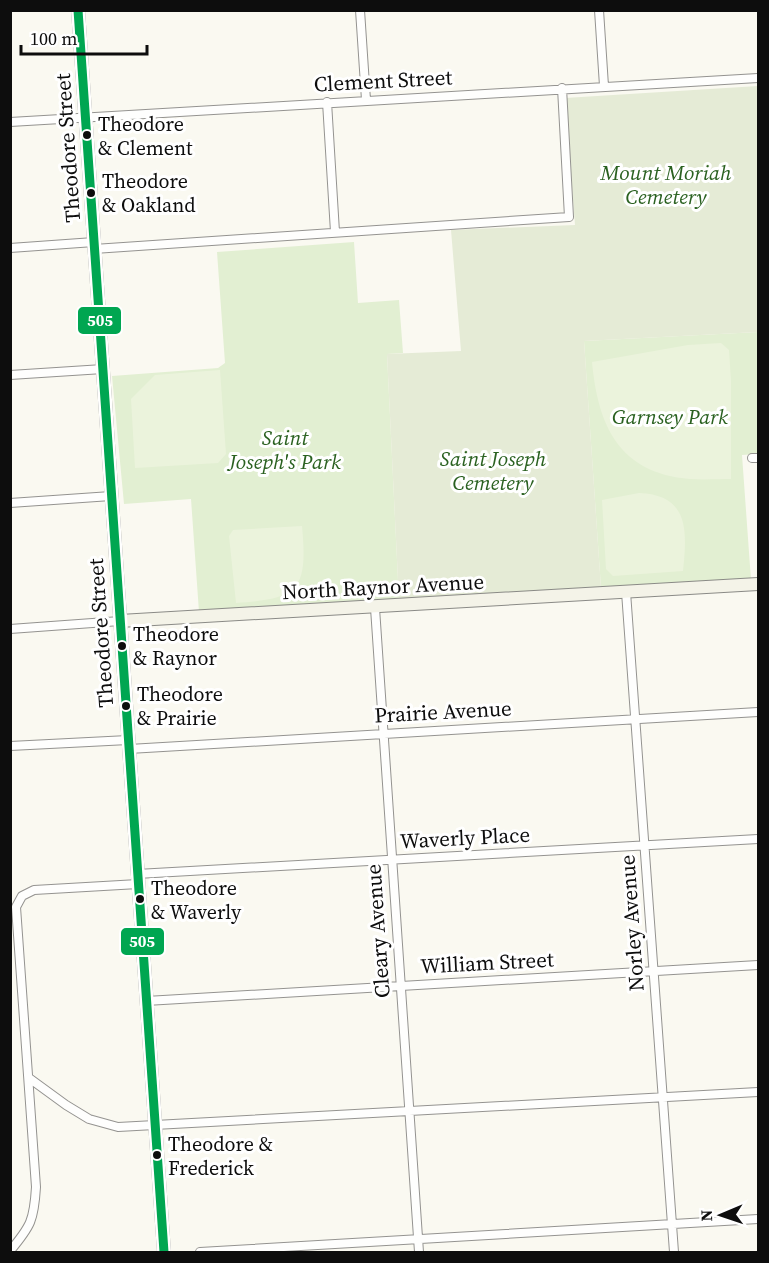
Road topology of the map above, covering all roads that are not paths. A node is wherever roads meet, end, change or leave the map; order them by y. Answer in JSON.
{"nodes":[{"id":1,"x":78,"y":10,"type":"edge"},
{"id":2,"x":360,"y":10,"type":"edge"},
{"id":3,"x":599,"y":10,"type":"edge"},
{"id":4,"x":759,"y":78,"type":"edge"},
{"id":5,"x":604,"y":86,"type":"junction"},
{"id":6,"x":562,"y":88,"type":"junction"},
{"id":7,"x":366,"y":100,"type":"junction"},
{"id":8,"x":327,"y":102,"type":"junction"},
{"id":9,"x":85,"y":117,"type":"junction"},
{"id":10,"x":10,"y":122,"type":"edge"},
{"id":11,"x":335,"y":232,"type":"junction"},
{"id":12,"x":94,"y":245,"type":"junction"},
{"id":13,"x":10,"y":248,"type":"edge"},
{"id":14,"x":102,"y":369,"type":"junction"},
{"id":15,"x":10,"y":375,"type":"edge"},
{"id":16,"x":111,"y":496,"type":"junction"},
{"id":17,"x":10,"y":502,"type":"edge"},
{"id":18,"x":759,"y":584,"type":"edge"},
{"id":19,"x":626,"y":592,"type":"junction"},
{"id":20,"x":375,"y":608,"type":"junction"},
{"id":21,"x":120,"y":621,"type":"junction"},
{"id":22,"x":10,"y":629,"type":"edge"},
{"id":23,"x":759,"y":712,"type":"edge"},
{"id":24,"x":636,"y":720,"type":"junction"},
{"id":25,"x":383,"y":732,"type":"junction"},
{"id":26,"x":128,"y":744,"type":"junction"},
{"id":27,"x":10,"y":746,"type":"edge"},
{"id":28,"x":759,"y":839,"type":"edge"},
{"id":29,"x":645,"y":847,"type":"junction"},
{"id":30,"x":392,"y":859,"type":"junction"},
{"id":31,"x":138,"y":879,"type":"junction"},
{"id":32,"x":10,"y":956,"type":"edge"},
{"id":33,"x":20,"y":960,"type":"junction"},
{"id":34,"x":759,"y":965,"type":"edge"},
{"id":35,"x":654,"y":971,"type":"junction"},
{"id":36,"x":400,"y":986,"type":"junction"},
{"id":37,"x":146,"y":1001,"type":"junction"},
{"id":38,"x":29,"y":1078,"type":"junction"},
{"id":39,"x":759,"y":1092,"type":"edge"},
{"id":40,"x":663,"y":1098,"type":"junction"},
{"id":41,"x":408,"y":1111,"type":"junction"},
{"id":42,"x":155,"y":1126,"type":"junction"},
{"id":43,"x":759,"y":1219,"type":"edge"},
{"id":44,"x":672,"y":1224,"type":"junction"},
{"id":45,"x":418,"y":1240,"type":"junction"},
{"id":46,"x":10,"y":1251,"type":"edge"},
{"id":47,"x":164,"y":1252,"type":"edge"},
{"id":48,"x":200,"y":1252,"type":"edge"},
{"id":49,"x":419,"y":1252,"type":"edge"},
{"id":50,"x":674,"y":1252,"type":"edge"}],
"edges":[{"from":1,"to":9,"type":"main road","name":"Theodore Street"},
{"from":2,"to":7,"type":"street"},
{"from":3,"to":5,"type":"street"},
{"from":4,"to":5,"type":"street","name":"Clement Street"},
{"from":5,"to":6,"type":"street","name":"Clement Street"},
{"from":6,"to":7,"type":"street","name":"Clement Street"},
{"from":6,"to":11,"type":"street"},
{"from":7,"to":8,"type":"street","name":"Clement Street"},
{"from":8,"to":9,"type":"street","name":"Clement Street"},
{"from":8,"to":11,"type":"street"},
{"from":9,"to":10,"type":"street","name":"Clement Street"},
{"from":9,"to":12,"type":"main road","name":"Theodore Street"},
{"from":11,"to":12,"type":"street"},
{"from":12,"to":13,"type":"street"},
{"from":12,"to":14,"type":"main road","name":"Theodore Street"},
{"from":14,"to":15,"type":"street"},
{"from":14,"to":16,"type":"main road","name":"Theodore Street"},
{"from":16,"to":17,"type":"street"},
{"from":16,"to":21,"type":"main road","name":"Theodore Street"},
{"from":18,"to":19,"type":"main road","name":"North Raynor Avenue"},
{"from":19,"to":20,"type":"main road","name":"North Raynor Avenue"},
{"from":19,"to":24,"type":"street","name":"Norley Avenue"},
{"from":20,"to":21,"type":"main road","name":"North Raynor Avenue"},
{"from":20,"to":25,"type":"street","name":"Cleary Avenue"},
{"from":21,"to":22,"type":"street","name":"North Raynor Avenue"},
{"from":21,"to":26,"type":"main road","name":"Theodore Street"},
{"from":23,"to":24,"type":"street","name":"Prairie Avenue"},
{"from":24,"to":25,"type":"street","name":"Prairie Avenue"},
{"from":24,"to":29,"type":"street","name":"Norley Avenue"},
{"from":25,"to":26,"type":"street","name":"Prairie Avenue"},
{"from":25,"to":30,"type":"street","name":"Cleary Avenue"},
{"from":26,"to":27,"type":"street","name":"Prairie Avenue"},
{"from":26,"to":31,"type":"main road","name":"Theodore Street"},
{"from":28,"to":29,"type":"street","name":"Waverly Place"},
{"from":29,"to":30,"type":"street","name":"Waverly Place"},
{"from":29,"to":35,"type":"street","name":"Norley Avenue"},
{"from":30,"to":31,"type":"street","name":"Waverly Place"},
{"from":30,"to":36,"type":"street","name":"Cleary Avenue"},
{"from":31,"to":33,"type":"street","name":"Waverly Place"},
{"from":31,"to":37,"type":"main road","name":"Theodore Street"},
{"from":32,"to":33,"type":"street"},
{"from":33,"to":38,"type":"street"},
{"from":34,"to":35,"type":"street","name":"William Street"},
{"from":35,"to":36,"type":"street","name":"William Street"},
{"from":35,"to":40,"type":"street","name":"Norley Avenue"},
{"from":36,"to":37,"type":"street","name":"William Street"},
{"from":36,"to":41,"type":"street","name":"Cleary Avenue"},
{"from":37,"to":42,"type":"main road","name":"Theodore Street"},
{"from":38,"to":42,"type":"street"},
{"from":38,"to":46,"type":"street"},
{"from":39,"to":40,"type":"street"},
{"from":40,"to":41,"type":"street"},
{"from":40,"to":44,"type":"street","name":"Norley Avenue"},
{"from":41,"to":42,"type":"street"},
{"from":41,"to":45,"type":"street","name":"Cleary Avenue"},
{"from":42,"to":47,"type":"main road","name":"Theodore Street"},
{"from":43,"to":44,"type":"street"},
{"from":44,"to":45,"type":"street"},
{"from":44,"to":50,"type":"street","name":"Norley Avenue"},
{"from":45,"to":48,"type":"street"},
{"from":45,"to":49,"type":"street","name":"Cleary Avenue"}]}
